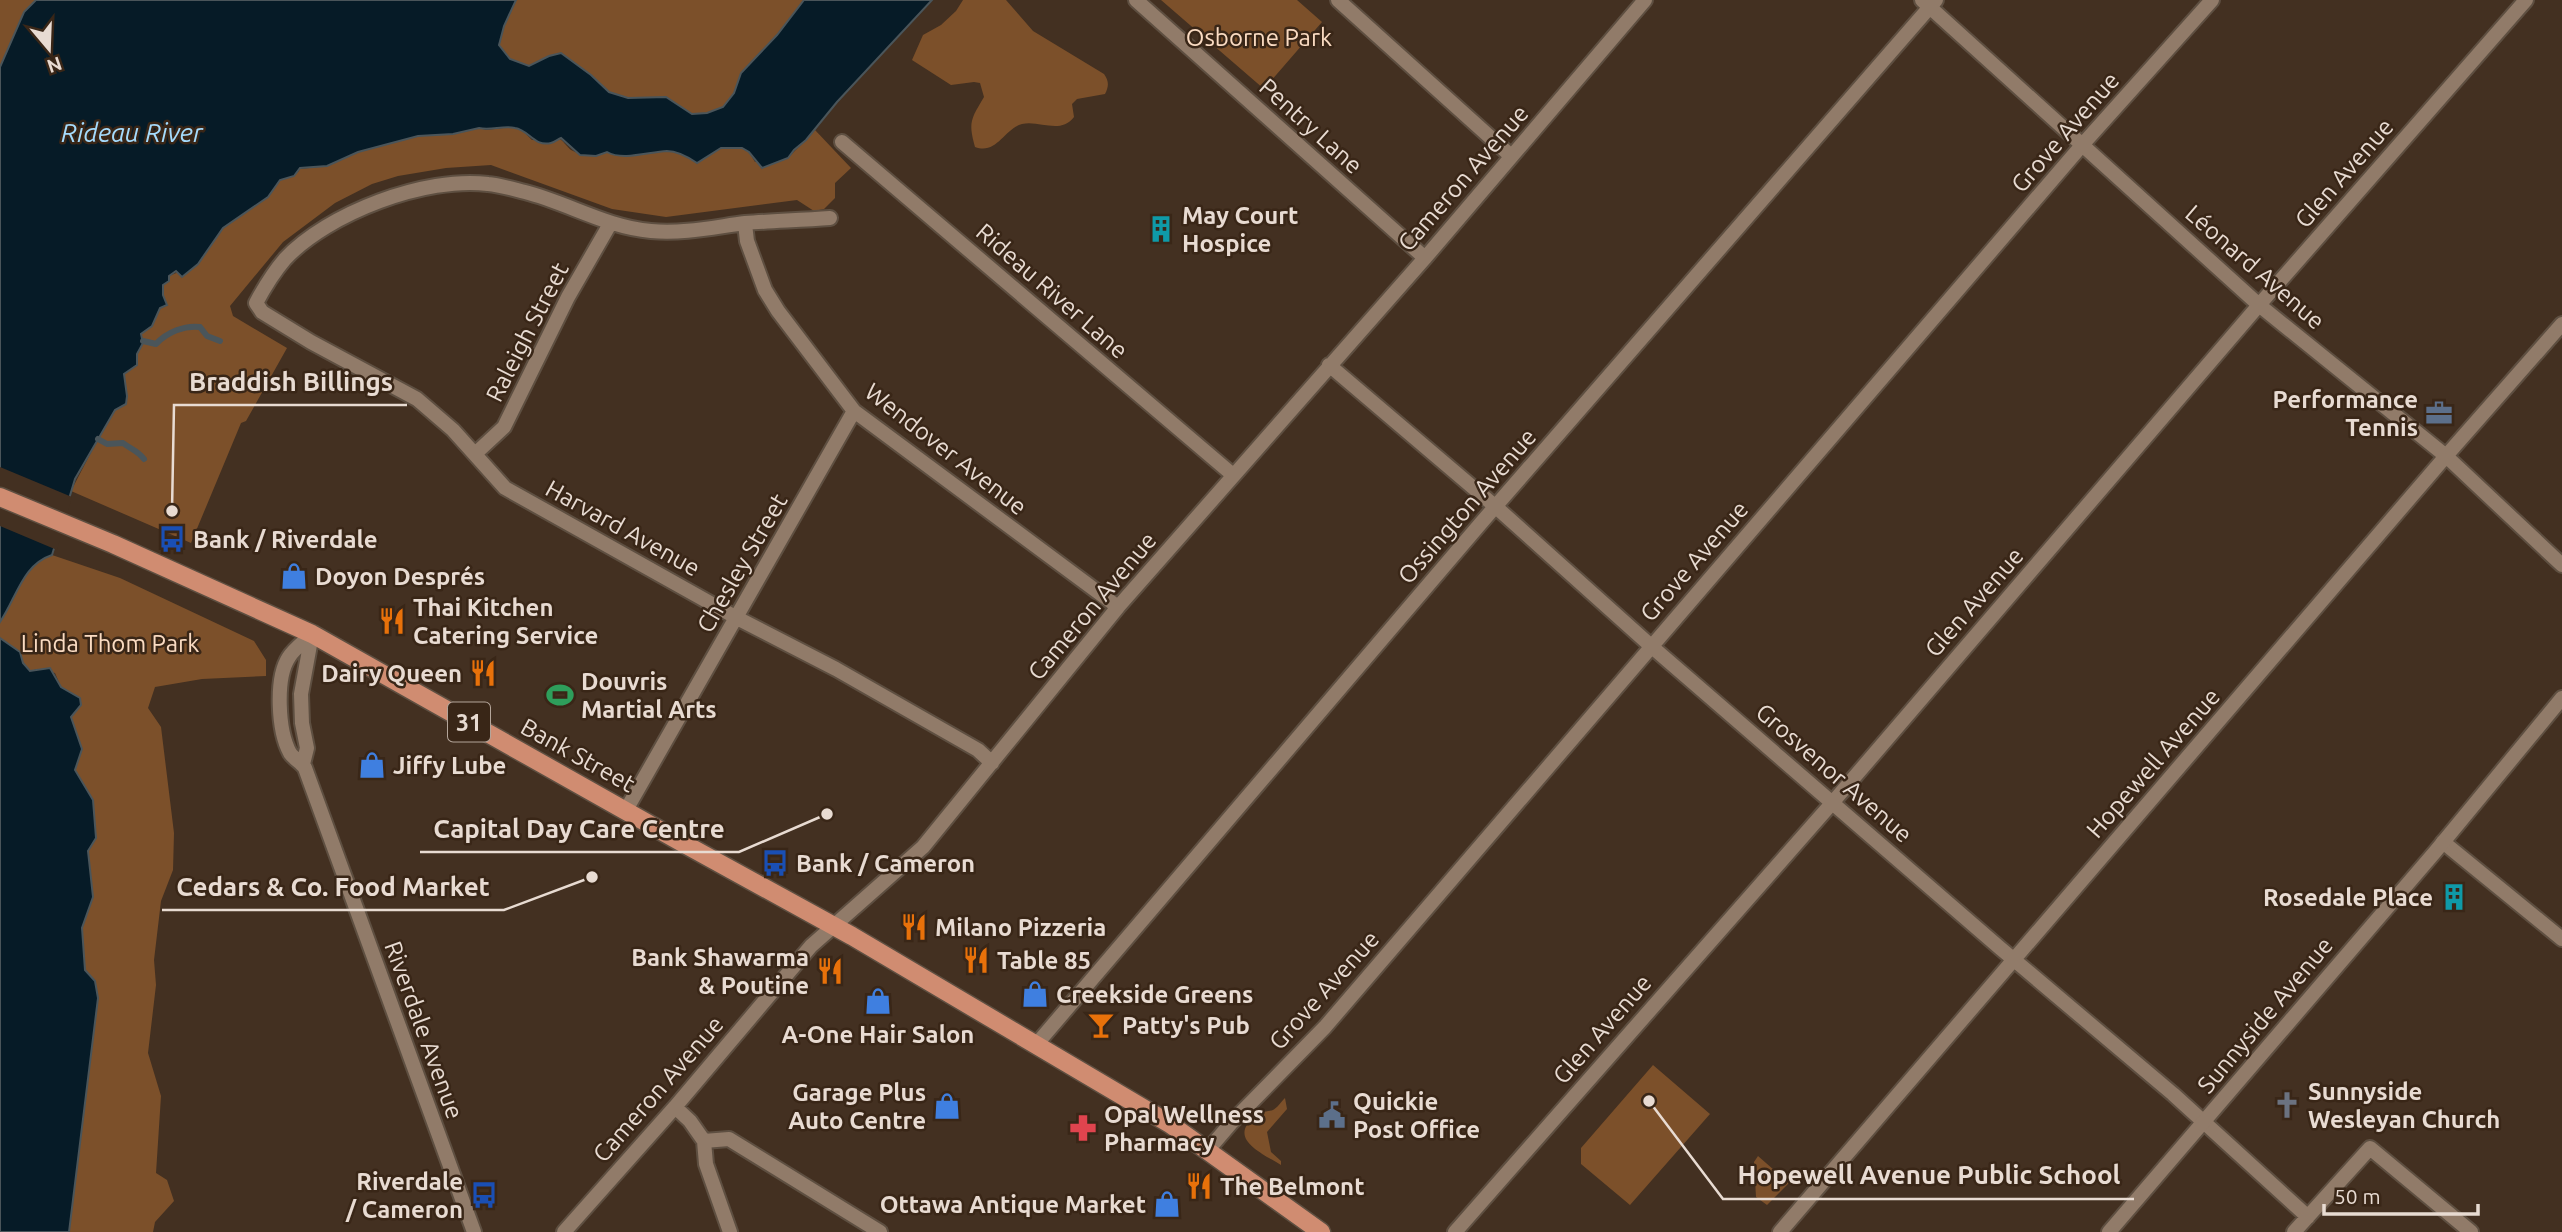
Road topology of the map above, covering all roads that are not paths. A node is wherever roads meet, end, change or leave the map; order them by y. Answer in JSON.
{"nodes":[{"id":1,"x":1136,"y":0,"type":"edge"},
{"id":2,"x":1338,"y":0,"type":"edge"},
{"id":3,"x":2213,"y":0,"type":"edge"},
{"id":4,"x":2526,"y":0,"type":"edge"},
{"id":5,"x":1639,"y":2,"type":"edge"},
{"id":6,"x":1930,"y":2,"type":"edge"},
{"id":7,"x":842,"y":142,"type":"dead end"},
{"id":8,"x":2083,"y":144,"type":"junction"},
{"id":9,"x":1511,"y":156,"type":"junction"},
{"id":10,"x":830,"y":218,"type":"dead end"},
{"id":11,"x":745,"y":223,"type":"junction"},
{"id":12,"x":610,"y":224,"type":"junction"},
{"id":13,"x":1425,"y":258,"type":"junction"},
{"id":14,"x":2259,"y":305,"type":"junction"},
{"id":15,"x":2562,"y":324,"type":"edge"},
{"id":16,"x":1329,"y":365,"type":"junction"},
{"id":17,"x":854,"y":411,"type":"junction"},
{"id":18,"x":475,"y":454,"type":"junction"},
{"id":19,"x":2446,"y":456,"type":"junction"},
{"id":20,"x":1233,"y":475,"type":"junction"},
{"id":21,"x":0,"y":497,"type":"edge"},
{"id":22,"x":1496,"y":507,"type":"junction"},
{"id":23,"x":2562,"y":565,"type":"edge"},
{"id":24,"x":1118,"y":607,"type":"junction"},
{"id":25,"x":737,"y":618,"type":"junction"},
{"id":26,"x":312,"y":634,"type":"junction"},
{"id":27,"x":1651,"y":646,"type":"junction"},
{"id":28,"x":2562,"y":698,"type":"edge"},
{"id":29,"x":992,"y":763,"type":"junction"},
{"id":30,"x":303,"y":764,"type":"junction"},
{"id":31,"x":1833,"y":802,"type":"junction"},
{"id":32,"x":626,"y":810,"type":"junction"},
{"id":33,"x":2443,"y":842,"type":"junction"},
{"id":34,"x":833,"y":925,"type":"junction"},
{"id":35,"x":2562,"y":939,"type":"edge"},
{"id":36,"x":2014,"y":959,"type":"junction"},
{"id":37,"x":1035,"y":1046,"type":"junction"},
{"id":38,"x":675,"y":1107,"type":"junction"},
{"id":39,"x":2205,"y":1122,"type":"junction"},
{"id":40,"x":704,"y":1141,"type":"junction"},
{"id":41,"x":1208,"y":1150,"type":"junction"},
{"id":42,"x":2308,"y":1217,"type":"junction"},
{"id":43,"x":474,"y":1232,"type":"edge"},
{"id":44,"x":564,"y":1232,"type":"edge"},
{"id":45,"x":730,"y":1232,"type":"edge"},
{"id":46,"x":880,"y":1232,"type":"edge"},
{"id":47,"x":1321,"y":1232,"type":"edge"},
{"id":48,"x":1455,"y":1232,"type":"edge"},
{"id":49,"x":1780,"y":1232,"type":"edge"},
{"id":50,"x":2109,"y":1232,"type":"edge"},
{"id":51,"x":2294,"y":1232,"type":"edge"},
{"id":52,"x":2471,"y":1232,"type":"edge"}],
"edges":[{"from":1,"to":13,"type":"street","name":"Pentry Lane"},
{"from":2,"to":9,"type":"street"},
{"from":3,"to":8,"type":"street","name":"Grove Avenue"},
{"from":4,"to":14,"type":"street","name":"Glen Avenue"},
{"from":5,"to":9,"type":"street","name":"Cameron Avenue"},
{"from":6,"to":8,"type":"street","name":"Léonard Avenue"},
{"from":6,"to":22,"type":"street","name":"Ossington Avenue"},
{"from":7,"to":20,"type":"street","name":"Rideau River Lane"},
{"from":8,"to":14,"type":"street","name":"Léonard Avenue"},
{"from":8,"to":27,"type":"street","name":"Grove Avenue"},
{"from":9,"to":13,"type":"street","name":"Cameron Avenue"},
{"from":10,"to":11,"type":"street"},
{"from":11,"to":12,"type":"street"},
{"from":11,"to":17,"type":"street","name":"Wendover Avenue"},
{"from":12,"to":18,"type":"street","name":"Raleigh Street"},
{"from":12,"to":18,"type":"street","name":"Harvard Avenue"},
{"from":13,"to":16,"type":"street","name":"Cameron Avenue"},
{"from":14,"to":19,"type":"street","name":"Léonard Avenue"},
{"from":14,"to":31,"type":"street","name":"Glen Avenue"},
{"from":15,"to":19,"type":"street","name":"Hopewell Avenue"},
{"from":16,"to":20,"type":"street","name":"Cameron Avenue"},
{"from":16,"to":22,"type":"street","name":"Grosvenor Avenue"},
{"from":17,"to":24,"type":"street","name":"Wendover Avenue"},
{"from":17,"to":25,"type":"street","name":"Chesley Street"},
{"from":18,"to":25,"type":"street","name":"Harvard Avenue"},
{"from":19,"to":23,"type":"street","name":"Léonard Avenue"},
{"from":19,"to":36,"type":"street","name":"Hopewell Avenue"},
{"from":20,"to":24,"type":"street","name":"Cameron Avenue"},
{"from":21,"to":26,"type":"main road","name":"Bank Street","number":"31"},
{"from":22,"to":27,"type":"street","name":"Grosvenor Avenue"},
{"from":22,"to":37,"type":"street","name":"Ossington Avenue"},
{"from":24,"to":29,"type":"street","name":"Cameron Avenue"},
{"from":25,"to":29,"type":"street","name":"Harvard Avenue"},
{"from":25,"to":32,"type":"street","name":"Chesley Street"},
{"from":26,"to":30,"type":"street","name":"Riverdale Avenue"},
{"from":26,"to":30,"type":"street","name":"Riverdale Avenue"},
{"from":26,"to":32,"type":"main road","name":"Bank Street","number":"31"},
{"from":27,"to":31,"type":"street","name":"Grosvenor Avenue"},
{"from":27,"to":41,"type":"street","name":"Grove Avenue"},
{"from":28,"to":33,"type":"street","name":"Sunnyside Avenue"},
{"from":29,"to":34,"type":"street","name":"Cameron Avenue"},
{"from":30,"to":43,"type":"street","name":"Riverdale Avenue"},
{"from":31,"to":36,"type":"street","name":"Grosvenor Avenue"},
{"from":31,"to":48,"type":"street","name":"Glen Avenue"},
{"from":32,"to":34,"type":"main road","name":"Bank Street","number":"31"},
{"from":33,"to":35,"type":"street"},
{"from":33,"to":39,"type":"street","name":"Sunnyside Avenue"},
{"from":34,"to":37,"type":"main road","name":"Bank Street","number":"31"},
{"from":34,"to":38,"type":"street","name":"Cameron Avenue"},
{"from":36,"to":39,"type":"street","name":"Grosvenor Avenue"},
{"from":36,"to":49,"type":"street","name":"Hopewell Avenue"},
{"from":37,"to":41,"type":"main road","name":"Bank Street","number":"31"},
{"from":38,"to":40,"type":"street"},
{"from":38,"to":44,"type":"street","name":"Cameron Avenue"},
{"from":39,"to":42,"type":"street","name":"Grosvenor Avenue"},
{"from":39,"to":50,"type":"street","name":"Sunnyside Avenue"},
{"from":40,"to":45,"type":"street"},
{"from":40,"to":46,"type":"street"},
{"from":41,"to":47,"type":"main road","name":"Bank Street","number":"31"},
{"from":42,"to":51,"type":"street"},
{"from":42,"to":52,"type":"street"}]}
